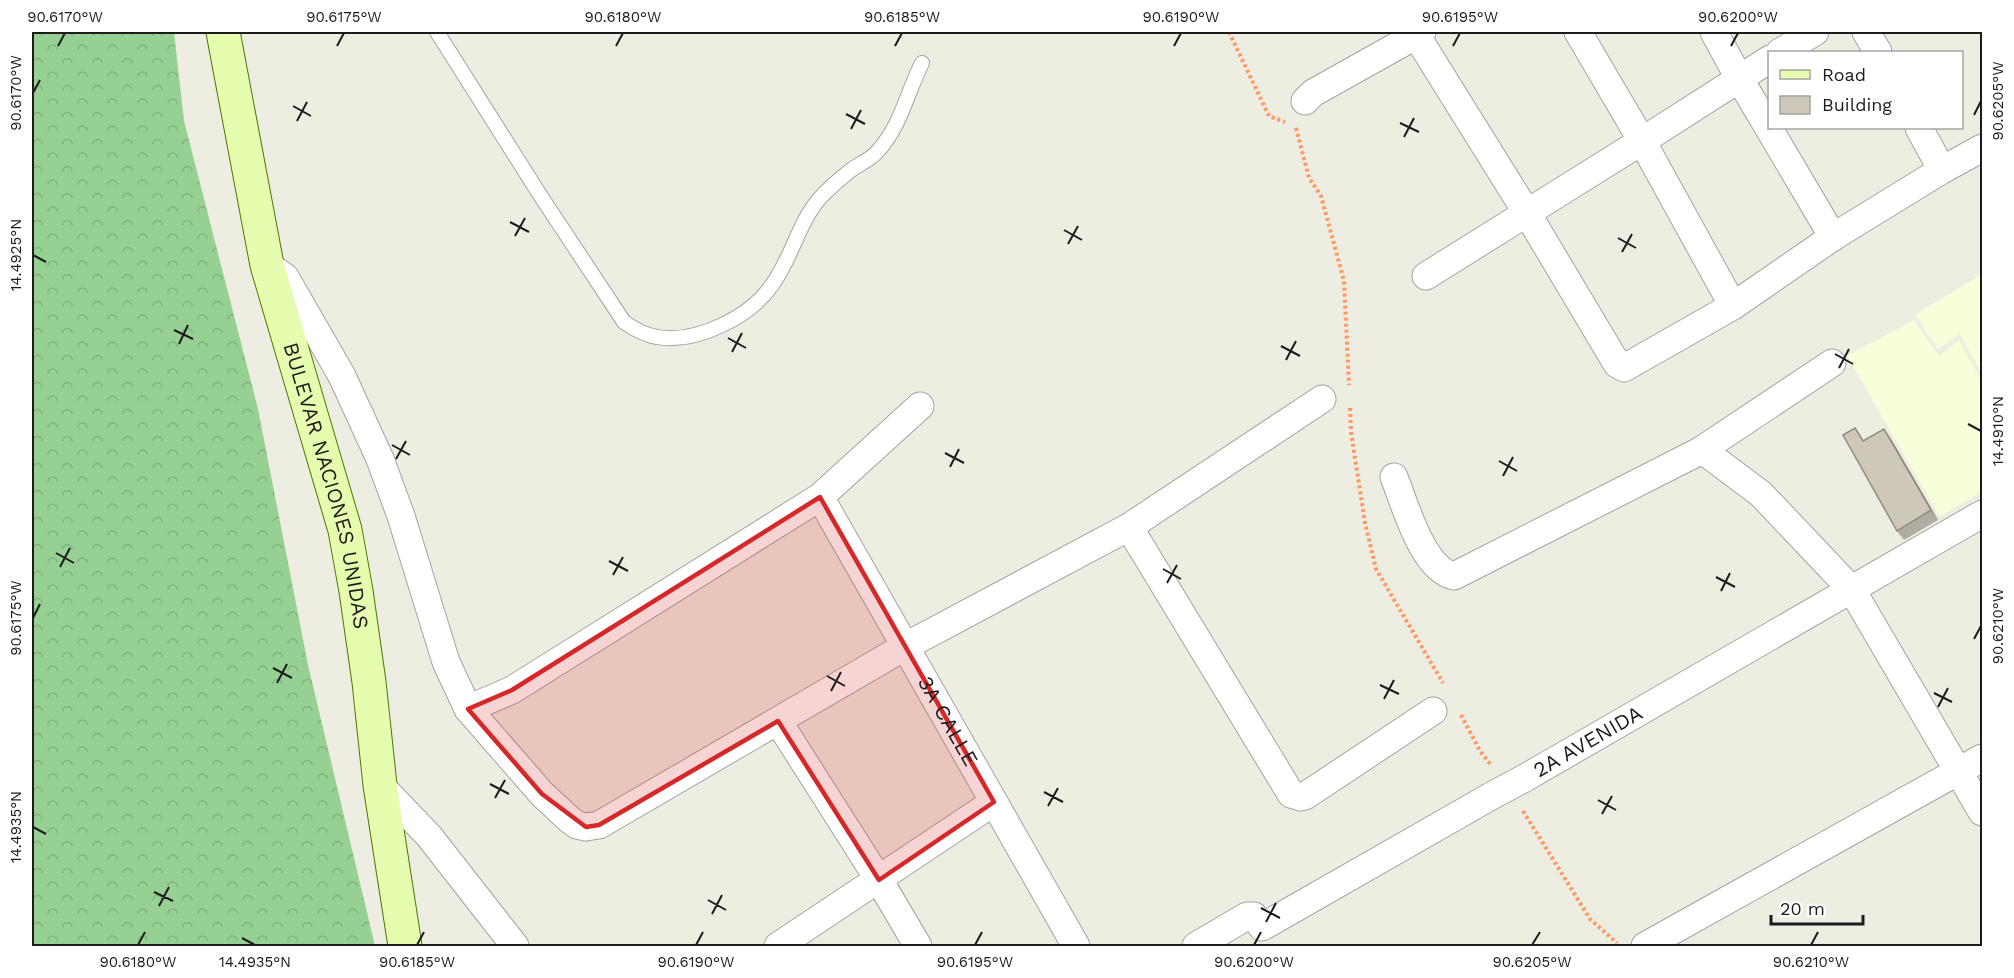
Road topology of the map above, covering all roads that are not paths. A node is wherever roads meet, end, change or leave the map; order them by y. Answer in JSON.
{"nodes":[{"id":1,"x":223,"y":32,"type":"edge"},
{"id":2,"x":437,"y":32,"type":"edge"},
{"id":3,"x":1578,"y":32,"type":"edge"},
{"id":4,"x":1714,"y":32,"type":"edge"},
{"id":5,"x":1815,"y":32,"type":"edge"},
{"id":6,"x":1866,"y":32,"type":"edge"},
{"id":7,"x":1419,"y":33,"type":"edge"},
{"id":8,"x":1782,"y":51,"type":"edge"},
{"id":9,"x":1877,"y":51,"type":"edge"},
{"id":10,"x":1768,"y":60,"type":"edge"},
{"id":11,"x":922,"y":63,"type":"dead end"},
{"id":12,"x":1739,"y":78,"type":"junction"},
{"id":13,"x":1305,"y":101,"type":"dead end"},
{"id":14,"x":1768,"y":127,"type":"edge"},
{"id":15,"x":1769,"y":129,"type":"edge"},
{"id":16,"x":1920,"y":129,"type":"edge"},
{"id":17,"x":1642,"y":141,"type":"junction"},
{"id":18,"x":1983,"y":148,"type":"edge"},
{"id":19,"x":1942,"y":170,"type":"junction"},
{"id":20,"x":1527,"y":213,"type":"junction"},
{"id":21,"x":1833,"y":237,"type":"junction"},
{"id":22,"x":267,"y":265,"type":"junction"},
{"id":23,"x":1426,"y":276,"type":"dead end"},
{"id":24,"x":1733,"y":306,"type":"junction"},
{"id":25,"x":1832,"y":363,"type":"dead end"},
{"id":26,"x":1322,"y":399,"type":"dead end"},
{"id":27,"x":921,"y":406,"type":"dead end"},
{"id":28,"x":1700,"y":451,"type":"junction"},
{"id":29,"x":1394,"y":477,"type":"dead end"},
{"id":30,"x":820,"y":497,"type":"junction"},
{"id":31,"x":1983,"y":514,"type":"edge"},
{"id":32,"x":1129,"y":527,"type":"junction"},
{"id":33,"x":1852,"y":590,"type":"junction"},
{"id":34,"x":906,"y":646,"type":"junction"},
{"id":35,"x":468,"y":709,"type":"junction"},
{"id":36,"x":1433,"y":711,"type":"dead end"},
{"id":37,"x":777,"y":721,"type":"junction"},
{"id":38,"x":1983,"y":758,"type":"edge"},
{"id":39,"x":1959,"y":772,"type":"junction"},
{"id":40,"x":380,"y":785,"type":"junction"},
{"id":41,"x":994,"y":802,"type":"junction"},
{"id":42,"x":1983,"y":812,"type":"edge"},
{"id":43,"x":879,"y":880,"type":"junction"},
{"id":44,"x":1267,"y":937,"type":"edge"},
{"id":45,"x":405,"y":946,"type":"edge"},
{"id":46,"x":515,"y":946,"type":"edge"},
{"id":47,"x":778,"y":946,"type":"edge"},
{"id":48,"x":918,"y":946,"type":"edge"},
{"id":49,"x":1076,"y":946,"type":"edge"},
{"id":50,"x":1196,"y":946,"type":"edge"},
{"id":51,"x":1645,"y":946,"type":"edge"}],
"edges":[{"from":1,"to":22,"type":"main road","name":"BULEVAR NACIONES UNIDAS"},
{"from":2,"to":11,"type":"lane"},
{"from":3,"to":17,"type":"street"},
{"from":4,"to":12,"type":"street"},
{"from":5,"to":8,"type":"street"},
{"from":6,"to":9,"type":"street"},
{"from":7,"to":13,"type":"street"},
{"from":7,"to":20,"type":"street"},
{"from":10,"to":12,"type":"street"},
{"from":12,"to":14,"type":"street"},
{"from":12,"to":17,"type":"street"},
{"from":15,"to":21,"type":"street"},
{"from":16,"to":19,"type":"street"},
{"from":17,"to":20,"type":"street"},
{"from":17,"to":24,"type":"street"},
{"from":18,"to":19,"type":"street"},
{"from":19,"to":21,"type":"street"},
{"from":20,"to":23,"type":"street"},
{"from":20,"to":24,"type":"street"},
{"from":21,"to":24,"type":"street"},
{"from":22,"to":35,"type":"street"},
{"from":22,"to":40,"type":"main road","name":"BULEVAR NACIONES UNIDAS"},
{"from":25,"to":28,"type":"street"},
{"from":26,"to":32,"type":"street"},
{"from":27,"to":30,"type":"street"},
{"from":28,"to":29,"type":"street"},
{"from":28,"to":33,"type":"street"},
{"from":30,"to":34,"type":"street","name":"3A CALLE"},
{"from":30,"to":35,"type":"street"},
{"from":31,"to":33,"type":"street","name":"2A AVENIDA"},
{"from":32,"to":34,"type":"street"},
{"from":32,"to":36,"type":"street"},
{"from":33,"to":39,"type":"street"},
{"from":33,"to":44,"type":"street","name":"2A AVENIDA","bridge":true},
{"from":34,"to":37,"type":"street"},
{"from":34,"to":41,"type":"street","name":"3A CALLE"},
{"from":35,"to":37,"type":"street"},
{"from":37,"to":43,"type":"street"},
{"from":38,"to":39,"type":"street"},
{"from":39,"to":42,"type":"street"},
{"from":39,"to":51,"type":"street"},
{"from":40,"to":45,"type":"main road","name":"BULEVAR NACIONES UNIDAS"},
{"from":40,"to":46,"type":"street"},
{"from":41,"to":43,"type":"street"},
{"from":41,"to":49,"type":"street","name":"3A CALLE"},
{"from":43,"to":47,"type":"street"},
{"from":43,"to":48,"type":"street"},
{"from":44,"to":50,"type":"street","name":"2A AVENIDA"}]}
